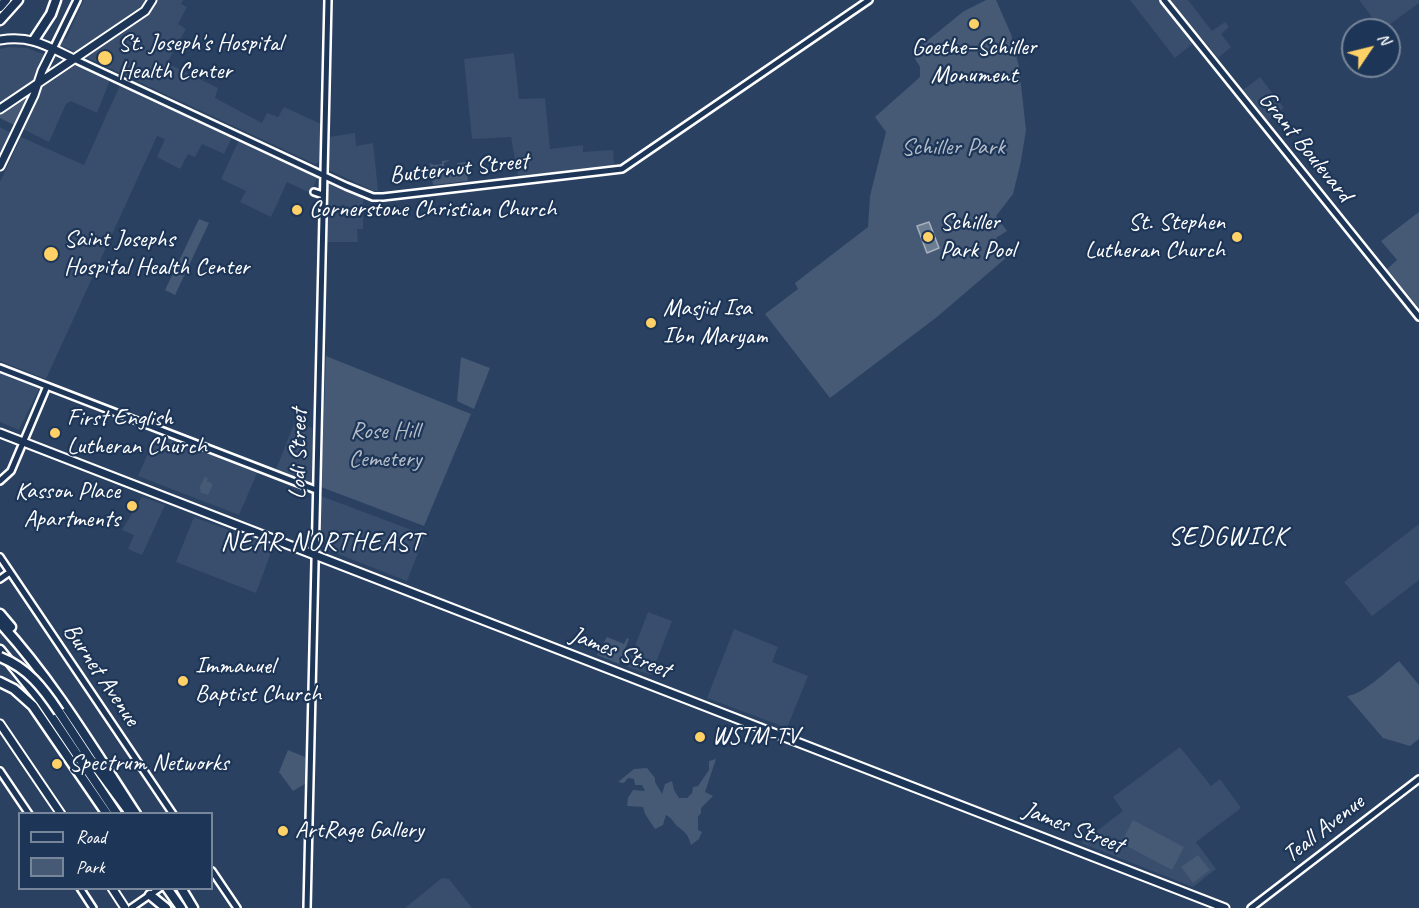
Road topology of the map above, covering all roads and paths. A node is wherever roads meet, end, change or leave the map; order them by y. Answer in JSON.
{"nodes":[{"id":1,"x":18,"y":0,"type":"edge"},
{"id":2,"x":56,"y":0,"type":"edge"},
{"id":3,"x":77,"y":0,"type":"edge"},
{"id":4,"x":152,"y":0,"type":"edge"},
{"id":5,"x":328,"y":0,"type":"edge"},
{"id":6,"x":868,"y":0,"type":"edge"},
{"id":7,"x":1164,"y":0,"type":"edge"},
{"id":8,"x":0,"y":20,"type":"edge"},
{"id":9,"x":0,"y":40,"type":"edge"},
{"id":10,"x":34,"y":40,"type":"junction"},
{"id":11,"x":53,"y":49,"type":"junction"},
{"id":12,"x":74,"y":59,"type":"junction"},
{"id":13,"x":37,"y":84,"type":"junction"},
{"id":14,"x":0,"y":109,"type":"edge"},
{"id":15,"x":0,"y":166,"type":"edge"},
{"id":16,"x":324,"y":174,"type":"junction"},
{"id":17,"x":314,"y":192,"type":"dead end"},
{"id":18,"x":323,"y":195,"type":"junction"},
{"id":19,"x":1419,"y":318,"type":"edge"},
{"id":20,"x":0,"y":368,"type":"edge"},
{"id":21,"x":47,"y":386,"type":"junction"},
{"id":22,"x":0,"y":433,"type":"edge"},
{"id":23,"x":23,"y":442,"type":"junction"},
{"id":24,"x":0,"y":482,"type":"edge"},
{"id":25,"x":316,"y":490,"type":"junction"},
{"id":26,"x":315,"y":555,"type":"junction"},
{"id":27,"x":0,"y":557,"type":"edge"},
{"id":28,"x":10,"y":572,"type":"junction"},
{"id":29,"x":0,"y":579,"type":"edge"},
{"id":30,"x":0,"y":614,"type":"edge"},
{"id":31,"x":0,"y":623,"type":"edge"},
{"id":32,"x":0,"y":650,"type":"edge"},
{"id":33,"x":27,"y":651,"type":"junction"},
{"id":34,"x":0,"y":657,"type":"edge"},
{"id":35,"x":0,"y":682,"type":"edge"},
{"id":36,"x":63,"y":709,"type":"junction"},
{"id":37,"x":0,"y":724,"type":"edge"},
{"id":38,"x":0,"y":771,"type":"edge"},
{"id":39,"x":1419,"y":779,"type":"edge"},
{"id":40,"x":28,"y":812,"type":"edge"},
{"id":41,"x":60,"y":812,"type":"edge"},
{"id":42,"x":106,"y":812,"type":"edge"},
{"id":43,"x":116,"y":812,"type":"edge"},
{"id":44,"x":129,"y":812,"type":"edge"},
{"id":45,"x":135,"y":812,"type":"edge"},
{"id":46,"x":172,"y":812,"type":"edge"},
{"id":47,"x":213,"y":872,"type":"edge"},
{"id":48,"x":81,"y":890,"type":"edge"},
{"id":49,"x":113,"y":890,"type":"edge"},
{"id":50,"x":157,"y":890,"type":"edge"},
{"id":51,"x":169,"y":890,"type":"edge"},
{"id":52,"x":182,"y":890,"type":"edge"},
{"id":53,"x":150,"y":895,"type":"junction"},
{"id":54,"x":93,"y":908,"type":"edge"},
{"id":55,"x":125,"y":908,"type":"edge"},
{"id":56,"x":130,"y":908,"type":"edge"},
{"id":57,"x":166,"y":908,"type":"edge"},
{"id":58,"x":181,"y":908,"type":"edge"},
{"id":59,"x":193,"y":908,"type":"edge"},
{"id":60,"x":237,"y":908,"type":"edge"},
{"id":61,"x":307,"y":908,"type":"edge"},
{"id":62,"x":1225,"y":908,"type":"edge"},
{"id":63,"x":1251,"y":908,"type":"edge"}],
"edges":[{"from":1,"to":8,"type":"highway"},
{"from":2,"to":10,"type":"highway"},
{"from":3,"to":11,"type":"street"},
{"from":4,"to":12,"type":"main road"},
{"from":5,"to":16,"type":"street","name":"Lodi Street"},
{"from":6,"to":16,"type":"street","name":"Butternut Street"},
{"from":7,"to":19,"type":"street","name":"Grant Boulevard"},
{"from":9,"to":10,"type":"main road","name":"Butternut Street"},
{"from":10,"to":11,"type":"main road","name":"Butternut Street"},
{"from":11,"to":12,"type":"main road","name":"Butternut Street"},
{"from":11,"to":13,"type":"main road"},
{"from":12,"to":13,"type":"main road"},
{"from":12,"to":16,"type":"street","name":"Butternut Street"},
{"from":13,"to":14,"type":"main road"},
{"from":13,"to":15,"type":"main road"},
{"from":16,"to":18,"type":"street","name":"Lodi Street"},
{"from":17,"to":18,"type":"street"},
{"from":18,"to":25,"type":"street","name":"Lodi Street"},
{"from":20,"to":21,"type":"street"},
{"from":21,"to":23,"type":"street"},
{"from":21,"to":25,"type":"street"},
{"from":22,"to":23,"type":"main road","name":"James Street"},
{"from":23,"to":24,"type":"street"},
{"from":23,"to":26,"type":"main road","name":"James Street"},
{"from":25,"to":26,"type":"street","name":"Lodi Street"},
{"from":26,"to":61,"type":"street","name":"Lodi Street"},
{"from":26,"to":62,"type":"main road","name":"James Street"},
{"from":27,"to":28,"type":"street","name":"Burnet Avenue"},
{"from":28,"to":29,"type":"street"},
{"from":28,"to":46,"type":"street","name":"Burnet Avenue"},
{"from":30,"to":33,"type":"highway"},
{"from":31,"to":33,"type":"highway"},
{"from":32,"to":43,"type":"highway","bridge":true},
{"from":33,"to":36,"type":"highway"},
{"from":34,"to":36,"type":"highway","bridge":true},
{"from":35,"to":42,"type":"highway"},
{"from":36,"to":44,"type":"highway"},
{"from":36,"to":45,"type":"highway"},
{"from":37,"to":41,"type":"main road"},
{"from":38,"to":40,"type":"street"},
{"from":39,"to":63,"type":"street","name":"Teall Avenue"},
{"from":47,"to":60,"type":"street"},
{"from":48,"to":54,"type":"street"},
{"from":49,"to":55,"type":"main road"},
{"from":50,"to":53,"type":"street"},
{"from":51,"to":58,"type":"highway"},
{"from":52,"to":59,"type":"highway"},
{"from":53,"to":56,"type":"street"},
{"from":53,"to":57,"type":"highway"}]}
